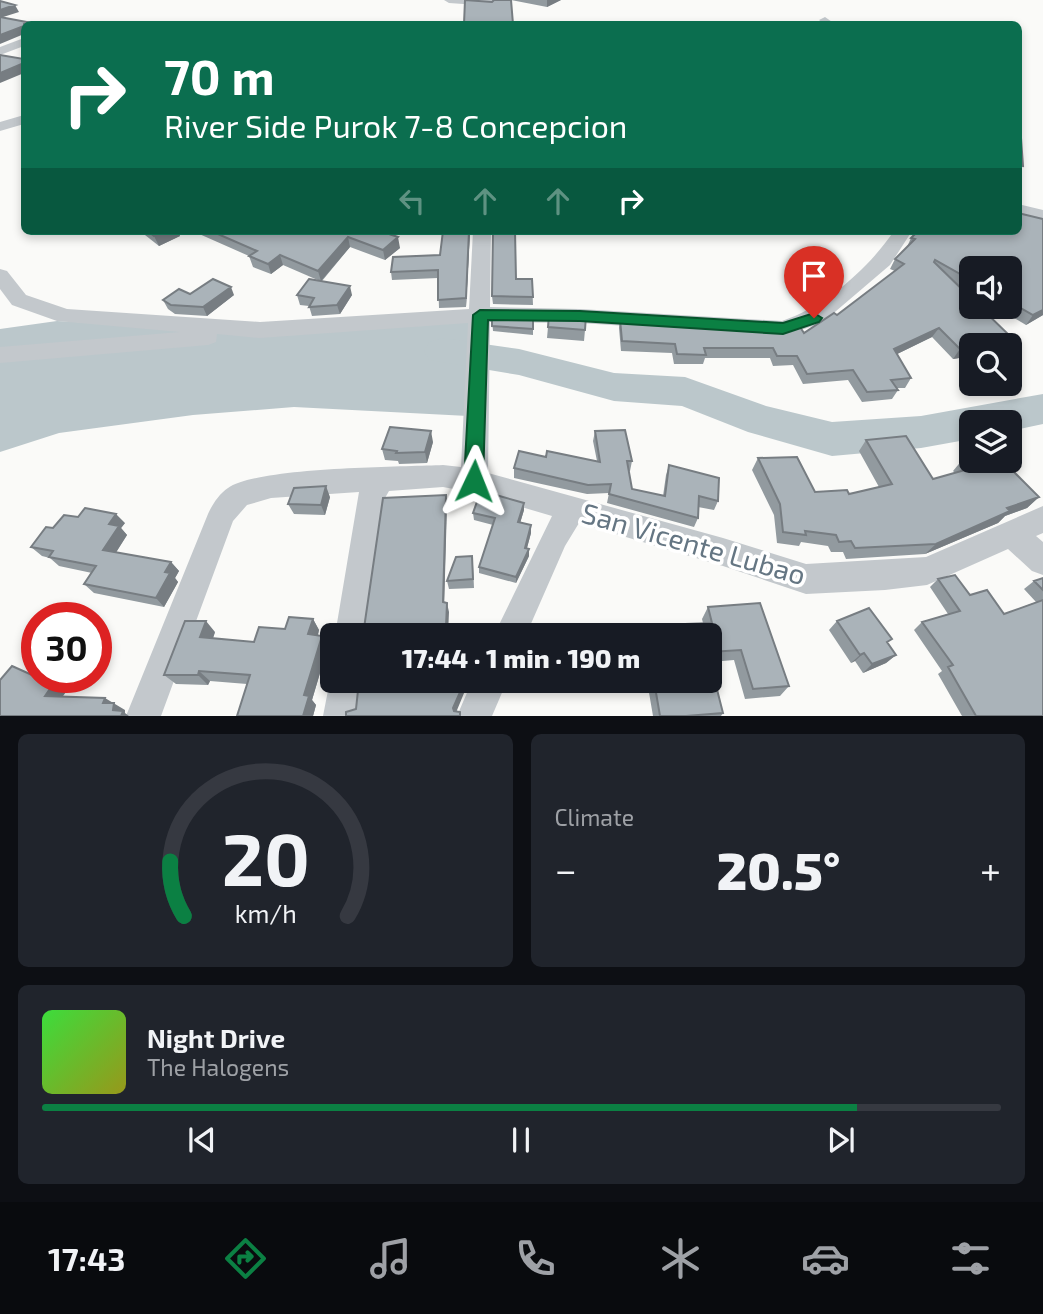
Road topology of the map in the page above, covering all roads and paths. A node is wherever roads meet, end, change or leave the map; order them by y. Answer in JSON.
{"nodes":[{"id":1,"x":449,"y":0,"type":"edge"},
{"id":2,"x":492,"y":1,"type":"edge"},
{"id":3,"x":491,"y":18,"type":"edge"},
{"id":4,"x":21,"y":43,"type":"edge"},
{"id":5,"x":0,"y":51,"type":"edge"},
{"id":6,"x":21,"y":120,"type":"edge"},
{"id":7,"x":0,"y":127,"type":"edge"},
{"id":8,"x":1022,"y":210,"type":"edge"},
{"id":9,"x":1043,"y":215,"type":"edge"},
{"id":10,"x":482,"y":235,"type":"edge"},
{"id":11,"x":900,"y":235,"type":"edge"},
{"id":12,"x":0,"y":275,"type":"edge"},
{"id":13,"x":480,"y":315,"type":"junction"},
{"id":14,"x":260,"y":330,"type":"junction"},
{"id":15,"x":0,"y":355,"type":"edge"},
{"id":16,"x":380,"y":481,"type":"junction"},
{"id":17,"x":474,"y":481,"type":"junction"},
{"id":18,"x":572,"y":509,"type":"junction"},
{"id":19,"x":1043,"y":519,"type":"edge"},
{"id":20,"x":1012,"y":534,"type":"junction"},
{"id":21,"x":1043,"y":561,"type":"edge"},
{"id":22,"x":353,"y":623,"type":"edge"},
{"id":23,"x":515,"y":623,"type":"edge"},
{"id":24,"x":343,"y":693,"type":"edge"},
{"id":25,"x":485,"y":693,"type":"edge"},
{"id":26,"x":143,"y":716,"type":"edge"},
{"id":27,"x":340,"y":716,"type":"edge"},
{"id":28,"x":474,"y":716,"type":"edge"}],
"edges":[{"from":1,"to":2,"type":"street"},
{"from":2,"to":3,"type":"street"},
{"from":4,"to":5,"type":"street"},
{"from":6,"to":7,"type":"street"},
{"from":8,"to":9,"type":"street"},
{"from":10,"to":13,"type":"street"},
{"from":11,"to":13,"type":"street"},
{"from":12,"to":14,"type":"street"},
{"from":13,"to":14,"type":"street"},
{"from":13,"to":17,"type":"street"},
{"from":14,"to":15,"type":"street"},
{"from":16,"to":17,"type":"street","name":"San Vicente Lubao"},
{"from":16,"to":22,"type":"street"},
{"from":16,"to":26,"type":"street","name":"San Vicente Lubao"},
{"from":17,"to":18,"type":"street","name":"San Vicente Lubao"},
{"from":18,"to":20,"type":"street","name":"San Vicente Lubao"},
{"from":18,"to":23,"type":"street"},
{"from":19,"to":20,"type":"street","name":"San Vicente Lubao"},
{"from":20,"to":21,"type":"street"},
{"from":24,"to":27,"type":"street"},
{"from":25,"to":28,"type":"street"}]}
